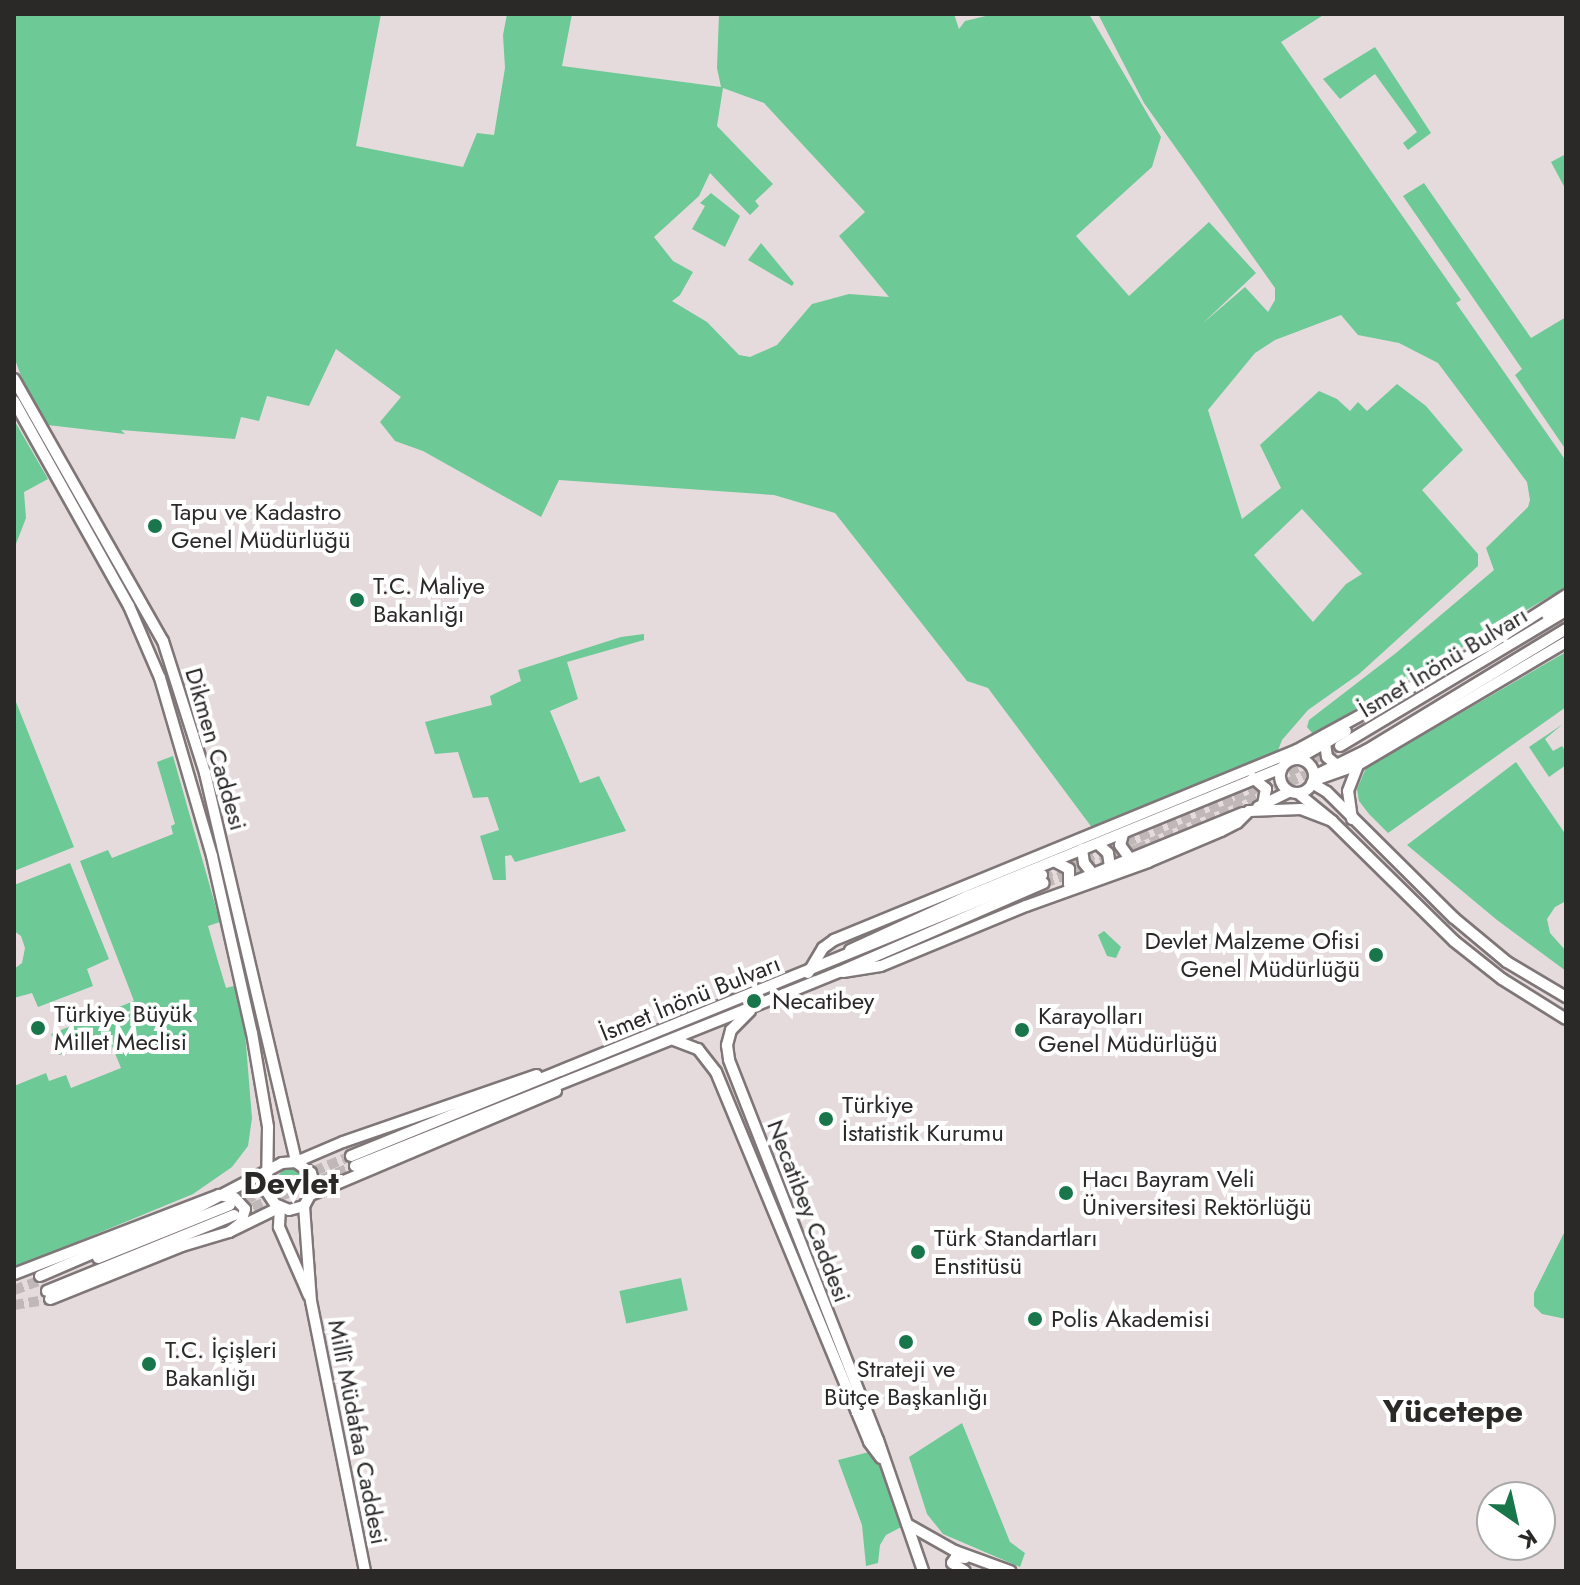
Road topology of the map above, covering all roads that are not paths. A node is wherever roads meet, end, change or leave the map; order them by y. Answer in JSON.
{"nodes":[{"id":1,"x":14,"y":379,"type":"edge"},
{"id":2,"x":14,"y":401,"type":"edge"},
{"id":3,"x":1566,"y":595,"type":"edge"},
{"id":4,"x":1566,"y":604,"type":"edge"},
{"id":5,"x":1566,"y":611,"type":"edge"},
{"id":6,"x":157,"y":627,"type":"junction"},
{"id":7,"x":142,"y":632,"type":"junction"},
{"id":8,"x":1564,"y":635,"type":"edge"},
{"id":9,"x":163,"y":641,"type":"junction"},
{"id":10,"x":148,"y":646,"type":"junction"},
{"id":11,"x":1325,"y":743,"type":"junction"},
{"id":12,"x":1299,"y":758,"type":"junction"},
{"id":13,"x":1358,"y":765,"type":"junction"},
{"id":14,"x":1338,"y":766,"type":"junction"},
{"id":15,"x":1281,"y":768,"type":"junction"},
{"id":16,"x":1253,"y":778,"type":"junction"},
{"id":17,"x":1313,"y":780,"type":"junction"},
{"id":18,"x":1294,"y":793,"type":"junction"},
{"id":19,"x":1262,"y":805,"type":"junction"},
{"id":20,"x":1249,"y":811,"type":"junction"},
{"id":21,"x":1332,"y":821,"type":"junction"},
{"id":22,"x":1352,"y":821,"type":"junction"},
{"id":23,"x":1123,"y":834,"type":"junction"},
{"id":24,"x":1098,"y":844,"type":"junction"},
{"id":25,"x":1082,"y":849,"type":"junction"},
{"id":26,"x":1130,"y":859,"type":"junction"},
{"id":27,"x":1054,"y":861,"type":"junction"},
{"id":28,"x":1110,"y":867,"type":"junction"},
{"id":29,"x":1093,"y":874,"type":"junction"},
{"id":30,"x":1043,"y":879,"type":"tunnel mouth"},
{"id":31,"x":1069,"y":884,"type":"junction"},
{"id":32,"x":838,"y":966,"type":"junction"},
{"id":33,"x":808,"y":973,"type":"junction"},
{"id":34,"x":775,"y":995,"type":"junction"},
{"id":35,"x":1566,"y":997,"type":"edge"},
{"id":36,"x":1566,"y":1019,"type":"edge"},
{"id":37,"x":672,"y":1040,"type":"junction"},
{"id":38,"x":587,"y":1067,"type":"junction"},
{"id":39,"x":353,"y":1161,"type":"tunnel mouth"},
{"id":40,"x":296,"y":1162,"type":"junction"},
{"id":41,"x":270,"y":1169,"type":"junction"},
{"id":42,"x":313,"y":1194,"type":"junction"},
{"id":43,"x":219,"y":1195,"type":"junction"},
{"id":44,"x":304,"y":1206,"type":"junction"},
{"id":45,"x":280,"y":1207,"type":"junction"},
{"id":46,"x":232,"y":1210,"type":"tunnel mouth"},
{"id":47,"x":229,"y":1232,"type":"junction"},
{"id":48,"x":792,"y":1241,"type":"junction"},
{"id":49,"x":14,"y":1274,"type":"edge"},
{"id":50,"x":45,"y":1286,"type":"junction"},
{"id":51,"x":311,"y":1301,"type":"junction"},
{"id":52,"x":907,"y":1524,"type":"junction"},
{"id":53,"x":990,"y":1564,"type":"junction"},
{"id":54,"x":365,"y":1571,"type":"edge"},
{"id":55,"x":923,"y":1571,"type":"edge"},
{"id":56,"x":965,"y":1571,"type":"edge"},
{"id":57,"x":1010,"y":1571,"type":"edge"}],
"edges":[{"from":1,"to":6,"type":"main road","name":"Dikmen Caddesi"},
{"from":2,"to":7,"type":"main road","name":"Dikmen Caddesi"},
{"from":3,"to":33,"type":"main road"},
{"from":4,"to":11,"type":"main road"},
{"from":5,"to":8,"type":"main road","name":"İsmet İnönü Bulvarı"},
{"from":6,"to":7,"type":"main road"},
{"from":6,"to":9,"type":"main road","name":"Dikmen Caddesi"},
{"from":7,"to":10,"type":"main road","name":"Dikmen Caddesi"},
{"from":8,"to":13,"type":"main road"},
{"from":8,"to":14,"type":"main road"},
{"from":9,"to":10,"type":"main road"},
{"from":9,"to":40,"type":"main road","name":"Dikmen Caddesi"},
{"from":10,"to":41,"type":"main road","name":"Dikmen Caddesi"},
{"from":11,"to":12,"type":"main road"},
{"from":11,"to":14,"type":"main road"},
{"from":12,"to":15,"type":"main road"},
{"from":12,"to":17,"type":"main road"},
{"from":13,"to":17,"type":"main road"},
{"from":13,"to":22,"type":"main road"},
{"from":14,"to":17,"type":"main road"},
{"from":15,"to":16,"type":"main road"},
{"from":15,"to":18,"type":"main road"},
{"from":16,"to":19,"type":"main road"},
{"from":16,"to":23,"type":"main road"},
{"from":17,"to":18,"type":"main road"},
{"from":17,"to":22,"type":"main road"},
{"from":18,"to":19,"type":"main road"},
{"from":18,"to":21,"type":"main road"},
{"from":19,"to":20,"type":"main road"},
{"from":20,"to":21,"type":"main road"},
{"from":20,"to":26,"type":"main road"},
{"from":20,"to":32,"type":"main road"},
{"from":21,"to":36,"type":"main road"},
{"from":22,"to":35,"type":"main road"},
{"from":23,"to":24,"type":"main road"},
{"from":23,"to":26,"type":"main road"},
{"from":24,"to":25,"type":"main road"},
{"from":24,"to":28,"type":"main road"},
{"from":25,"to":27,"type":"main road"},
{"from":25,"to":29,"type":"main road"},
{"from":26,"to":28,"type":"main road"},
{"from":27,"to":31,"type":"main road"},
{"from":27,"to":32,"type":"main road"},
{"from":28,"to":29,"type":"main road"},
{"from":29,"to":31,"type":"main road"},
{"from":30,"to":32,"type":"main road","name":"İsmet İnönü Bulvarı"},
{"from":31,"to":32,"type":"main road"},
{"from":32,"to":33,"type":"main road","name":"İsmet İnönü Bulvarı"},
{"from":32,"to":34,"type":"main road","name":"İsmet İnönü Bulvarı"},
{"from":33,"to":38,"type":"main road","name":"İsmet İnönü Bulvarı"},
{"from":34,"to":37,"type":"main road","name":"İsmet İnönü Bulvarı"},
{"from":34,"to":48,"type":"main road","name":"Necatibey Caddesi"},
{"from":37,"to":38,"type":"main road","name":"İsmet İnönü Bulvarı"},
{"from":37,"to":48,"type":"main road","name":"Necatibey Caddesi"},
{"from":38,"to":39,"type":"main road","name":"İsmet İnönü Bulvarı"},
{"from":38,"to":40,"type":"main road"},
{"from":38,"to":42,"type":"main road"},
{"from":40,"to":41,"type":"main road"},
{"from":40,"to":42,"type":"main road"},
{"from":41,"to":43,"type":"main road"},
{"from":41,"to":45,"type":"main road"},
{"from":42,"to":44,"type":"main road"},
{"from":43,"to":47,"type":"main road"},
{"from":43,"to":49,"type":"main road"},
{"from":43,"to":50,"type":"main road"},
{"from":44,"to":45,"type":"main road"},
{"from":44,"to":51,"type":"main road","name":"Millî Müdafaa Caddesi"},
{"from":45,"to":47,"type":"main road"},
{"from":45,"to":51,"type":"main road","name":"Millî Müdafaa Caddesi"},
{"from":46,"to":50,"type":"main road"},
{"from":47,"to":50,"type":"main road"},
{"from":48,"to":52,"type":"main road","name":"Necatibey Caddesi"},
{"from":51,"to":54,"type":"main road","name":"Millî Müdafaa Caddesi"},
{"from":52,"to":53,"type":"main road"},
{"from":52,"to":55,"type":"main road","name":"Necatibey Caddesi"},
{"from":53,"to":56,"type":"main road"},
{"from":53,"to":57,"type":"main road"}]}
